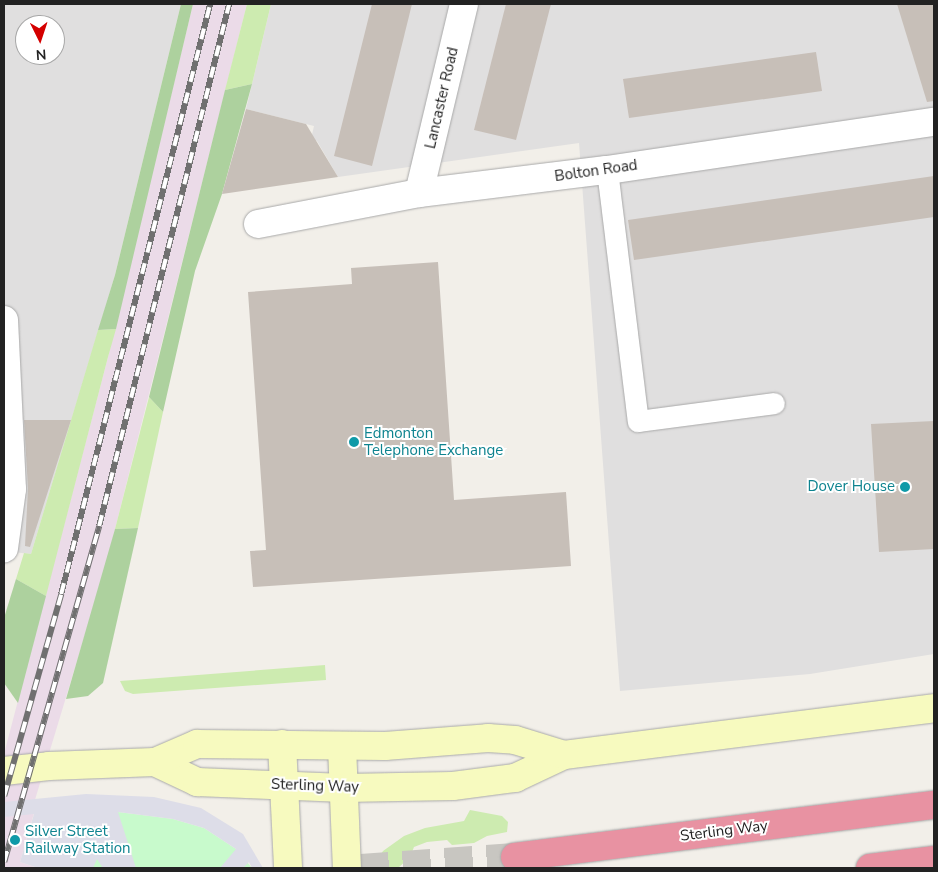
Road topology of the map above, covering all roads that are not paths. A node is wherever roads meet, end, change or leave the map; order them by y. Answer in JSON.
{"nodes":[{"id":1,"x":464,"y":4,"type":"edge"},
{"id":2,"x":934,"y":122,"type":"edge"},
{"id":3,"x":607,"y":170,"type":"junction"},
{"id":4,"x":419,"y":193,"type":"junction"},
{"id":5,"x":258,"y":224,"type":"dead end"},
{"id":6,"x":4,"y":320,"type":"edge"},
{"id":7,"x":5,"y":361,"type":"edge"},
{"id":8,"x":774,"y":403,"type":"dead end"},
{"id":9,"x":4,"y":548,"type":"edge"},
{"id":10,"x":934,"y":708,"type":"edge"},
{"id":11,"x":282,"y":744,"type":"junction"},
{"id":12,"x":342,"y":746,"type":"junction"},
{"id":13,"x":564,"y":755,"type":"junction"},
{"id":14,"x":155,"y":762,"type":"junction"},
{"id":15,"x":4,"y":771,"type":"edge"},
{"id":16,"x":282,"y":786,"type":"junction"},
{"id":17,"x":344,"y":788,"type":"junction"},
{"id":18,"x":934,"y":805,"type":"edge"},
{"id":19,"x":514,"y":857,"type":"tunnel mouth"},
{"id":20,"x":934,"y":860,"type":"edge"},
{"id":21,"x":288,"y":868,"type":"edge"},
{"id":22,"x":347,"y":868,"type":"edge"},
{"id":23,"x":870,"y":868,"type":"edge"}],
"edges":[{"from":1,"to":4,"type":"street","name":"Lancaster Road"},
{"from":2,"to":3,"type":"street","name":"Bolton Road"},
{"from":3,"to":4,"type":"street","name":"Bolton Road"},
{"from":3,"to":8,"type":"lane"},
{"from":4,"to":5,"type":"street","name":"Bolton Road"},
{"from":6,"to":7,"type":"street"},
{"from":7,"to":9,"type":"street"},
{"from":10,"to":13,"type":"street","name":"Sterling Way"},
{"from":11,"to":12,"type":"street","name":"Sterling Way"},
{"from":11,"to":14,"type":"street","name":"Sterling Way"},
{"from":11,"to":16,"type":"street"},
{"from":12,"to":13,"type":"street","name":"Sterling Way"},
{"from":12,"to":17,"type":"street"},
{"from":13,"to":17,"type":"street","name":"Sterling Way"},
{"from":14,"to":15,"type":"street","name":"Sterling Way"},
{"from":14,"to":16,"type":"street","name":"Sterling Way"},
{"from":16,"to":17,"type":"street","name":"Sterling Way"},
{"from":16,"to":21,"type":"street"},
{"from":17,"to":22,"type":"street"},
{"from":18,"to":19,"type":"highway","name":"Sterling Way"},
{"from":20,"to":23,"type":"highway"}]}
